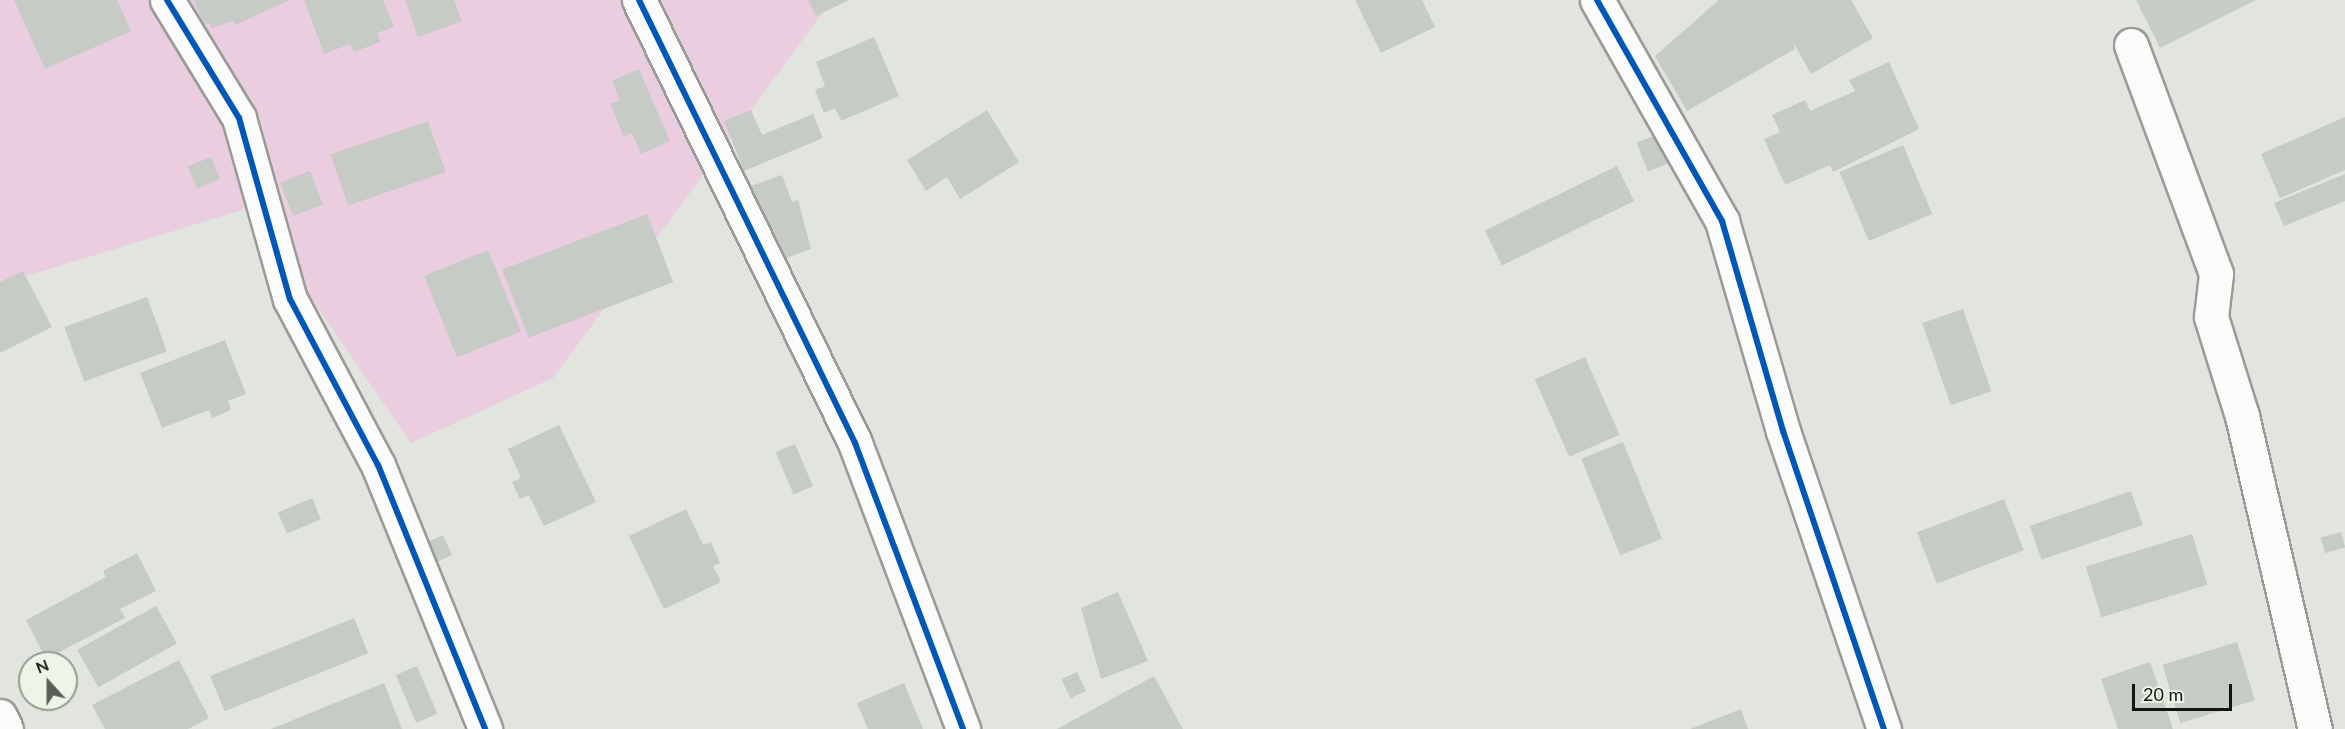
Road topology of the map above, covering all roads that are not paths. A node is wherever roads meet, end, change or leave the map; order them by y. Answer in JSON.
{"nodes":[{"id":1,"x":167,"y":0,"type":"edge"},
{"id":2,"x":639,"y":0,"type":"edge"},
{"id":3,"x":1597,"y":0,"type":"edge"},
{"id":4,"x":2131,"y":45,"type":"dead end"},
{"id":5,"x":0,"y":716,"type":"edge"},
{"id":6,"x":6,"y":729,"type":"edge"},
{"id":7,"x":485,"y":729,"type":"edge"},
{"id":8,"x":963,"y":729,"type":"edge"},
{"id":9,"x":1884,"y":729,"type":"edge"},
{"id":10,"x":2315,"y":729,"type":"edge"}],
"edges":[{"from":1,"to":7,"type":"street"},
{"from":2,"to":8,"type":"street"},
{"from":3,"to":9,"type":"street"},
{"from":4,"to":10,"type":"street"},
{"from":5,"to":6,"type":"street"}]}
